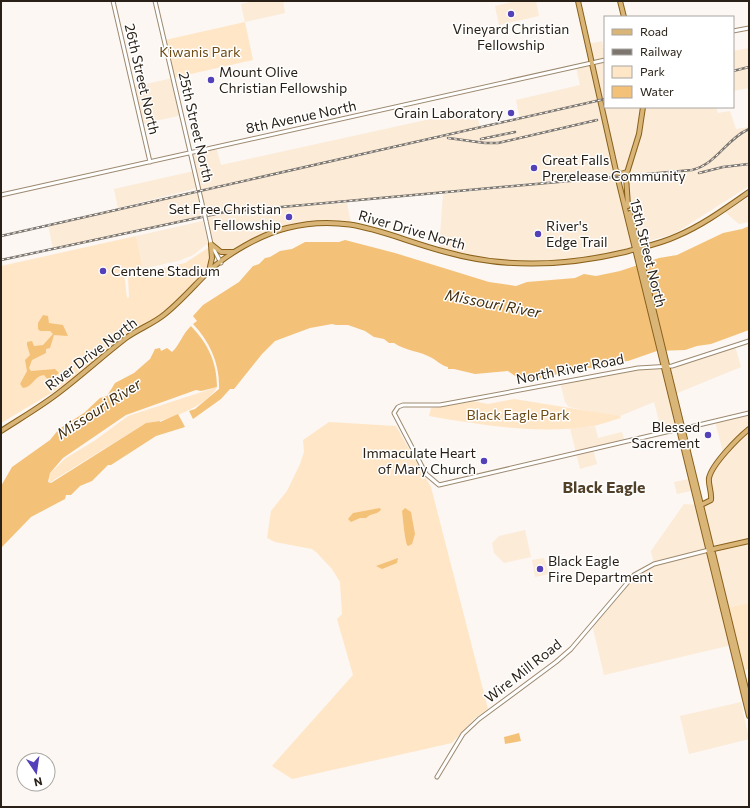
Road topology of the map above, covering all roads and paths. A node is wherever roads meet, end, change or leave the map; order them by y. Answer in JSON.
{"nodes":[{"id":1,"x":114,"y":1,"type":"edge"},
{"id":2,"x":156,"y":1,"type":"edge"},
{"id":3,"x":578,"y":1,"type":"edge"},
{"id":4,"x":620,"y":1,"type":"edge"},
{"id":5,"x":624,"y":16,"type":"edge"},
{"id":6,"x":749,"y":28,"type":"edge"},
{"id":7,"x":734,"y":32,"type":"edge"},
{"id":8,"x":604,"y":60,"type":"edge"},
{"id":9,"x":592,"y":63,"type":"junction"},
{"id":10,"x":643,"y":108,"type":"edge"},
{"id":11,"x":190,"y":152,"type":"junction"},
{"id":12,"x":150,"y":162,"type":"junction"},
{"id":13,"x":616,"y":171,"type":"junction"},
{"id":14,"x":627,"y":172,"type":"junction"},
{"id":15,"x":749,"y":192,"type":"edge"},
{"id":16,"x":1,"y":195,"type":"edge"},
{"id":17,"x":211,"y":244,"type":"junction"},
{"id":18,"x":637,"y":249,"type":"junction"},
{"id":19,"x":238,"y":251,"type":"junction"},
{"id":20,"x":221,"y":262,"type":"junction"},
{"id":21,"x":209,"y":271,"type":"junction"},
{"id":22,"x":749,"y":341,"type":"edge"},
{"id":23,"x":666,"y":367,"type":"junction"},
{"id":24,"x":749,"y":413,"type":"edge"},
{"id":25,"x":749,"y":429,"type":"edge"},
{"id":26,"x":1,"y":431,"type":"edge"},
{"id":27,"x":701,"y":507,"type":"junction"},
{"id":28,"x":749,"y":541,"type":"edge"},
{"id":29,"x":711,"y":550,"type":"junction"},
{"id":30,"x":749,"y":701,"type":"edge"},
{"id":31,"x":749,"y":716,"type":"edge"},
{"id":32,"x":437,"y":777,"type":"dead end"}],
"edges":[{"from":1,"to":12,"type":"street","name":"26th Street North"},
{"from":2,"to":11,"type":"street","name":"25th Street North"},
{"from":3,"to":9,"type":"main road","name":"15th Street North"},
{"from":4,"to":5,"type":"main road"},
{"from":6,"to":7,"type":"street"},
{"from":8,"to":9,"type":"street","name":"8th Avenue North"},
{"from":9,"to":11,"type":"street","name":"8th Avenue North"},
{"from":9,"to":13,"type":"main road","name":"15th Street North"},
{"from":10,"to":14,"type":"main road","name":"15th Street North"},
{"from":11,"to":12,"type":"street","name":"8th Avenue North"},
{"from":11,"to":17,"type":"street","name":"25th Street North","bridge":true},
{"from":12,"to":16,"type":"street","name":"8th Avenue North"},
{"from":13,"to":14,"type":"main road"},
{"from":13,"to":18,"type":"main road","name":"15th Street North"},
{"from":14,"to":18,"type":"main road","name":"15th Street North"},
{"from":15,"to":18,"type":"main road","name":"River Drive North"},
{"from":17,"to":19,"type":"main road"},
{"from":17,"to":20,"type":"street"},
{"from":17,"to":21,"type":"main road"},
{"from":18,"to":19,"type":"main road","name":"River Drive North"},
{"from":18,"to":23,"type":"main road","name":"15th Street North"},
{"from":19,"to":20,"type":"main road","name":"River Drive North"},
{"from":20,"to":21,"type":"main road","name":"River Drive North"},
{"from":21,"to":26,"type":"main road","name":"River Drive North"},
{"from":22,"to":23,"type":"street","name":"North River Road"},
{"from":23,"to":24,"type":"street","name":"North River Road","bridge":true},
{"from":23,"to":27,"type":"main road","name":"15th Street North"},
{"from":25,"to":27,"type":"main road"},
{"from":27,"to":29,"type":"main road","name":"15th Street North"},
{"from":28,"to":29,"type":"main road"},
{"from":29,"to":30,"type":"main road"},
{"from":29,"to":31,"type":"main road"},
{"from":29,"to":32,"type":"street","name":"Wire Mill Road"}]}
